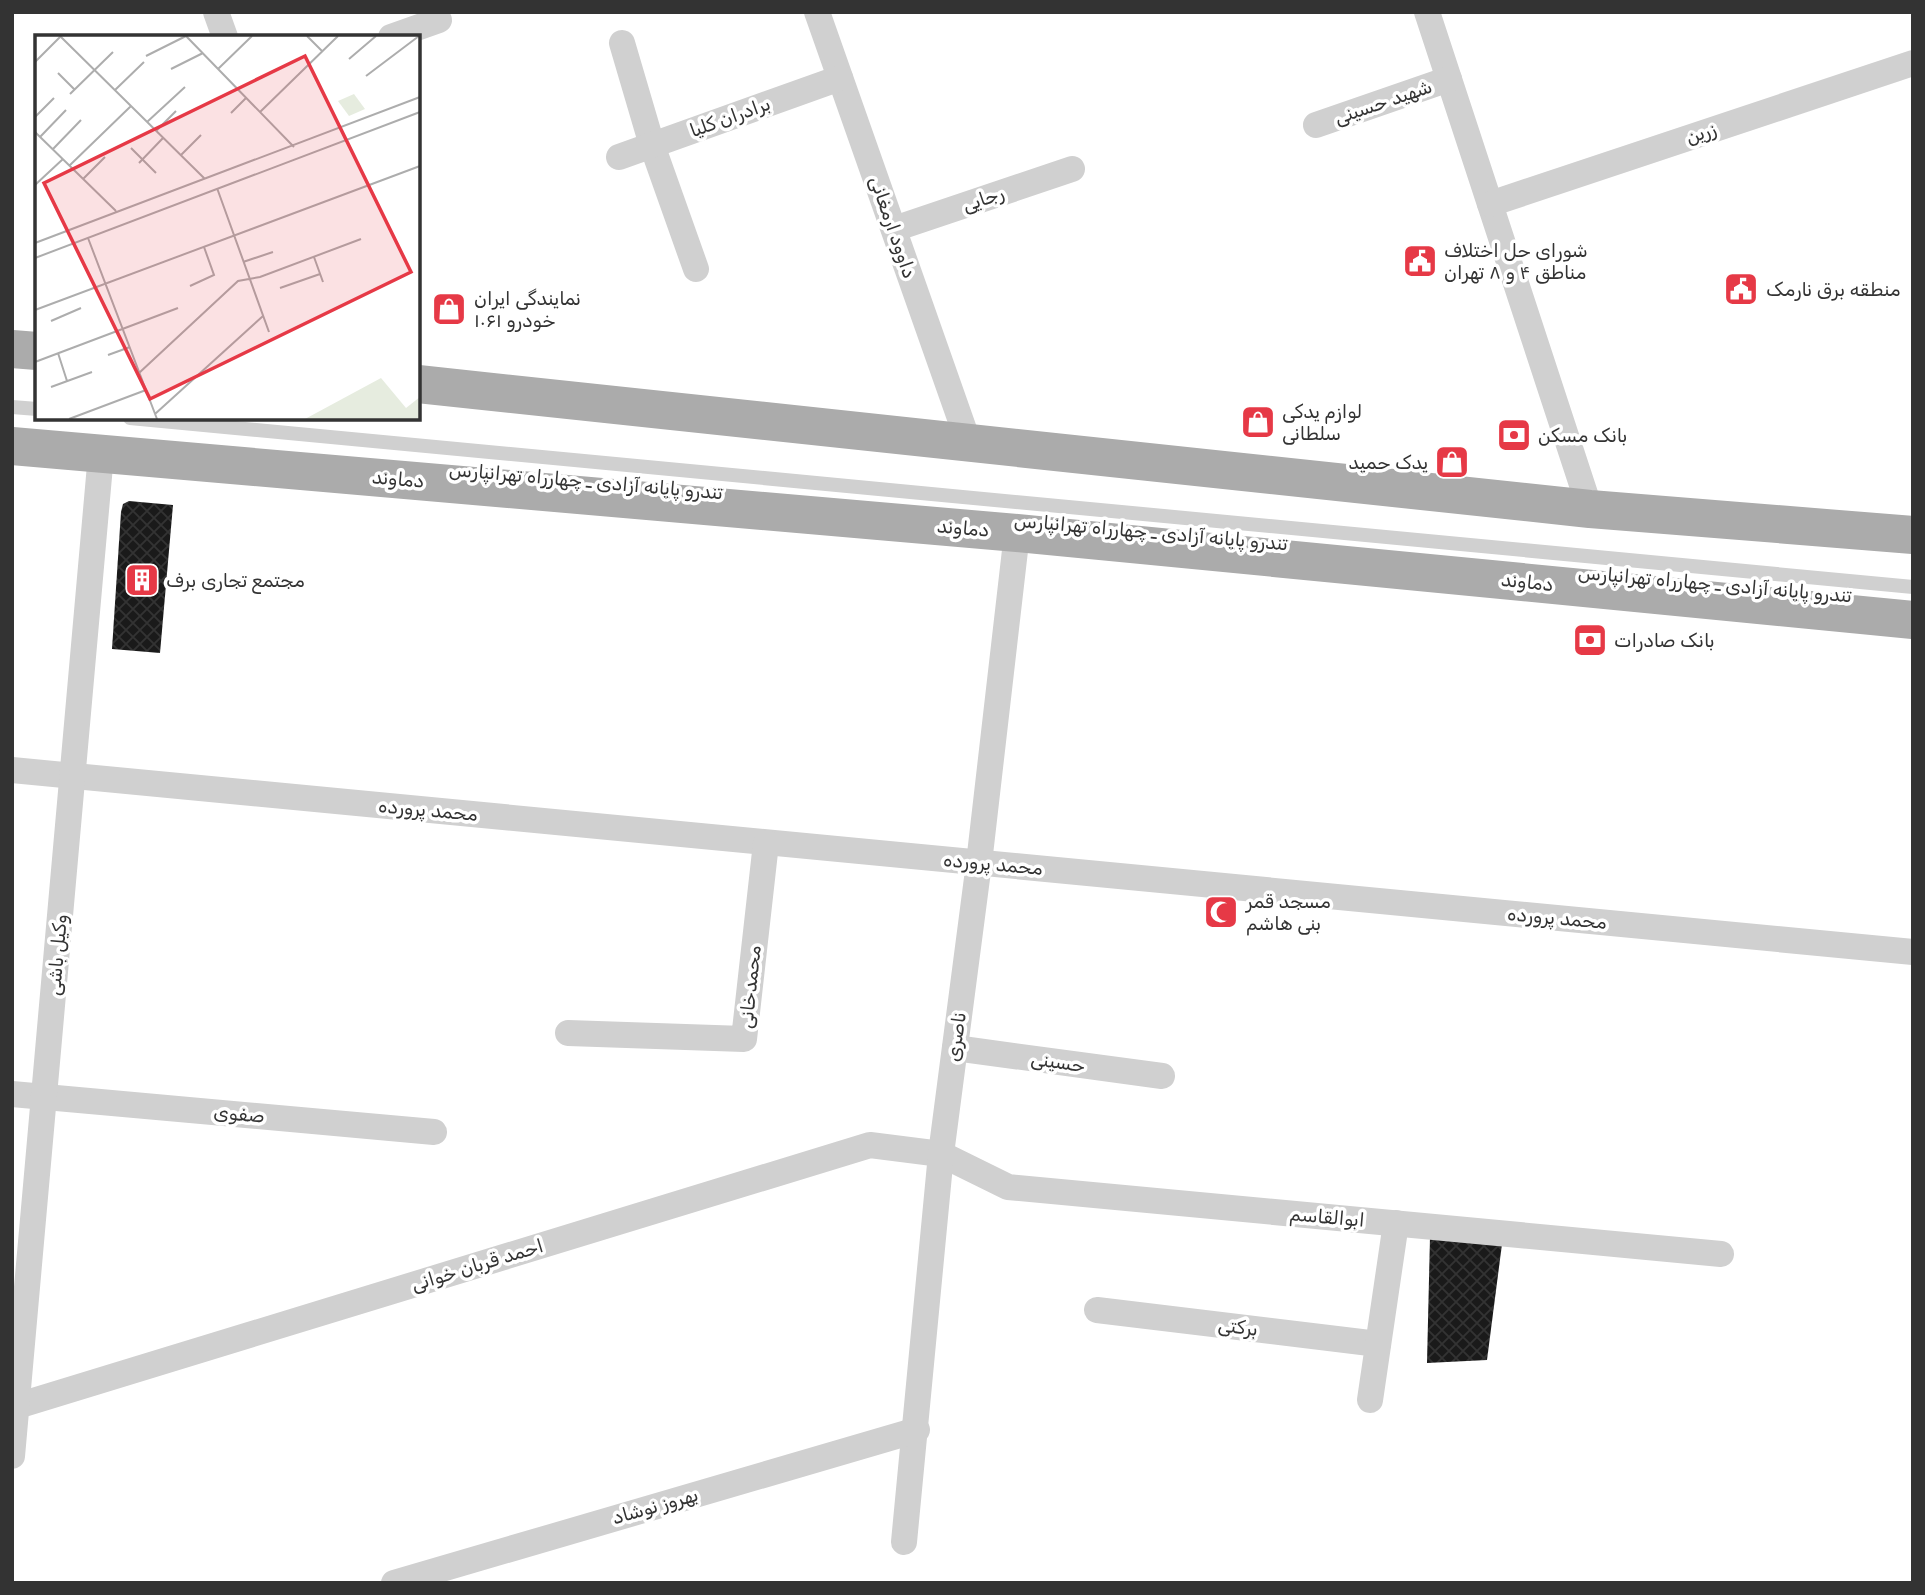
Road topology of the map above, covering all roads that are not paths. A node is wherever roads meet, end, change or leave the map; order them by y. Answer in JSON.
{"nodes":[{"id":1,"x":216,"y":12,"type":"edge"},
{"id":2,"x":1427,"y":12,"type":"edge"},
{"id":3,"x":819,"y":13,"type":"edge"},
{"id":4,"x":439,"y":20,"type":"dead end"},
{"id":5,"x":224,"y":35,"type":"edge"},
{"id":6,"x":397,"y":35,"type":"edge"},
{"id":7,"x":622,"y":43,"type":"dead end"},
{"id":8,"x":1913,"y":63,"type":"edge"},
{"id":9,"x":840,"y":78,"type":"junction"},
{"id":10,"x":1449,"y":79,"type":"junction"},
{"id":11,"x":1316,"y":125,"type":"dead end"},
{"id":12,"x":652,"y":145,"type":"junction"},
{"id":13,"x":619,"y":156,"type":"dead end"},
{"id":14,"x":1072,"y":169,"type":"dead end"},
{"id":15,"x":1490,"y":204,"type":"junction"},
{"id":16,"x":894,"y":229,"type":"junction"},
{"id":17,"x":696,"y":269,"type":"dead end"},
{"id":18,"x":12,"y":349,"type":"edge"},
{"id":19,"x":35,"y":351,"type":"edge"},
{"id":20,"x":420,"y":384,"type":"edge"},
{"id":21,"x":12,"y":407,"type":"edge"},
{"id":22,"x":35,"y":409,"type":"edge"},
{"id":23,"x":151,"y":420,"type":"edge"},
{"id":24,"x":968,"y":441,"type":"junction"},
{"id":25,"x":12,"y":446,"type":"edge"},
{"id":26,"x":101,"y":454,"type":"junction"},
{"id":27,"x":428,"y":467,"type":"dead end"},
{"id":28,"x":1590,"y":509,"type":"junction"},
{"id":29,"x":1017,"y":533,"type":"junction"},
{"id":30,"x":1913,"y":535,"type":"edge"},
{"id":31,"x":1438,"y":558,"type":"dead end"},
{"id":32,"x":1673,"y":580,"type":"dead end"},
{"id":33,"x":1913,"y":587,"type":"edge"},
{"id":34,"x":1913,"y":602,"type":"edge"},
{"id":35,"x":1913,"y":620,"type":"edge"},
{"id":36,"x":12,"y":771,"type":"edge"},
{"id":37,"x":72,"y":776,"type":"junction"},
{"id":38,"x":766,"y":842,"type":"junction"},
{"id":39,"x":979,"y":863,"type":"junction"},
{"id":40,"x":1913,"y":952,"type":"edge"},
{"id":41,"x":568,"y":1033,"type":"dead end"},
{"id":42,"x":955,"y":1048,"type":"junction"},
{"id":43,"x":1162,"y":1076,"type":"dead end"},
{"id":44,"x":12,"y":1094,"type":"edge"},
{"id":45,"x":44,"y":1097,"type":"junction"},
{"id":46,"x":434,"y":1132,"type":"dead end"},
{"id":47,"x":941,"y":1154,"type":"junction"},
{"id":48,"x":1396,"y":1223,"type":"junction"},
{"id":49,"x":22,"y":1226,"type":"edge"},
{"id":50,"x":1721,"y":1254,"type":"dead end"},
{"id":51,"x":1097,"y":1310,"type":"dead end"},
{"id":52,"x":1378,"y":1344,"type":"junction"},
{"id":53,"x":1370,"y":1400,"type":"dead end"},
{"id":54,"x":17,"y":1406,"type":"junction"},
{"id":55,"x":917,"y":1430,"type":"junction"},
{"id":56,"x":12,"y":1457,"type":"edge"},
{"id":57,"x":904,"y":1542,"type":"dead end"},
{"id":58,"x":394,"y":1583,"type":"edge"}],
"edges":[{"from":1,"to":5,"type":"street"},
{"from":2,"to":10,"type":"street"},
{"from":3,"to":9,"type":"street","name":"داوود ارمغانی"},
{"from":4,"to":6,"type":"street"},
{"from":7,"to":12,"type":"street"},
{"from":8,"to":15,"type":"street","name":"زرین"},
{"from":9,"to":12,"type":"street","name":"برادران کلیا"},
{"from":9,"to":16,"type":"street","name":"داوود ارمغانی"},
{"from":10,"to":11,"type":"street","name":"شهید حسینی"},
{"from":10,"to":15,"type":"street"},
{"from":12,"to":13,"type":"street","name":"برادران کلیا"},
{"from":12,"to":17,"type":"street"},
{"from":14,"to":16,"type":"street","name":"رجایی"},
{"from":15,"to":28,"type":"street"},
{"from":16,"to":24,"type":"street","name":"داوود ارمغانی"},
{"from":18,"to":19,"type":"main road"},
{"from":20,"to":24,"type":"main road"},
{"from":21,"to":22,"type":"lane"},
{"from":23,"to":33,"type":"lane"},
{"from":24,"to":28,"type":"main road"},
{"from":25,"to":26,"type":"main road","name":"دماوند"},
{"from":26,"to":29,"type":"main road","name":"دماوند"},
{"from":26,"to":37,"type":"street","name":"وکیل باشی"},
{"from":27,"to":31,"type":"lane","name":"تندرو پایانه آزادی ـ چهارراه تهرانپارس"},
{"from":28,"to":30,"type":"main road"},
{"from":29,"to":35,"type":"main road","name":"دماوند"},
{"from":29,"to":39,"type":"street","name":"ناصری"},
{"from":32,"to":34,"type":"lane","name":"تندرو پایانه آزادی ـ چهارراه تهرانپارس"},
{"from":36,"to":37,"type":"street","name":"محمد پرورده"},
{"from":37,"to":38,"type":"street","name":"محمد پرورده"},
{"from":37,"to":45,"type":"street","name":"وکیل باشی"},
{"from":38,"to":39,"type":"street","name":"محمد پرورده"},
{"from":38,"to":41,"type":"street","name":"محمدخانی"},
{"from":39,"to":40,"type":"street","name":"محمد پرورده"},
{"from":39,"to":42,"type":"street","name":"ناصری"},
{"from":42,"to":43,"type":"street","name":"حسینی"},
{"from":42,"to":47,"type":"street","name":"ناصری"},
{"from":44,"to":45,"type":"street","name":"صفوی"},
{"from":45,"to":46,"type":"street","name":"صفوی"},
{"from":45,"to":49,"type":"street","name":"وکیل باشی"},
{"from":47,"to":48,"type":"street","name":"ابوالقاسم"},
{"from":47,"to":54,"type":"street","name":"احمد قربان خوانی"},
{"from":47,"to":55,"type":"street","name":"ناصری"},
{"from":48,"to":50,"type":"street","name":"ابوالقاسم"},
{"from":48,"to":52,"type":"street"},
{"from":49,"to":54,"type":"street","name":"وکیل باشی"},
{"from":51,"to":52,"type":"street","name":"برکتی"},
{"from":52,"to":53,"type":"street"},
{"from":54,"to":56,"type":"street","name":"وکیل باشی"},
{"from":55,"to":57,"type":"street","name":"ناصری"},
{"from":55,"to":58,"type":"street","name":"بهروز نوشاد"}]}
